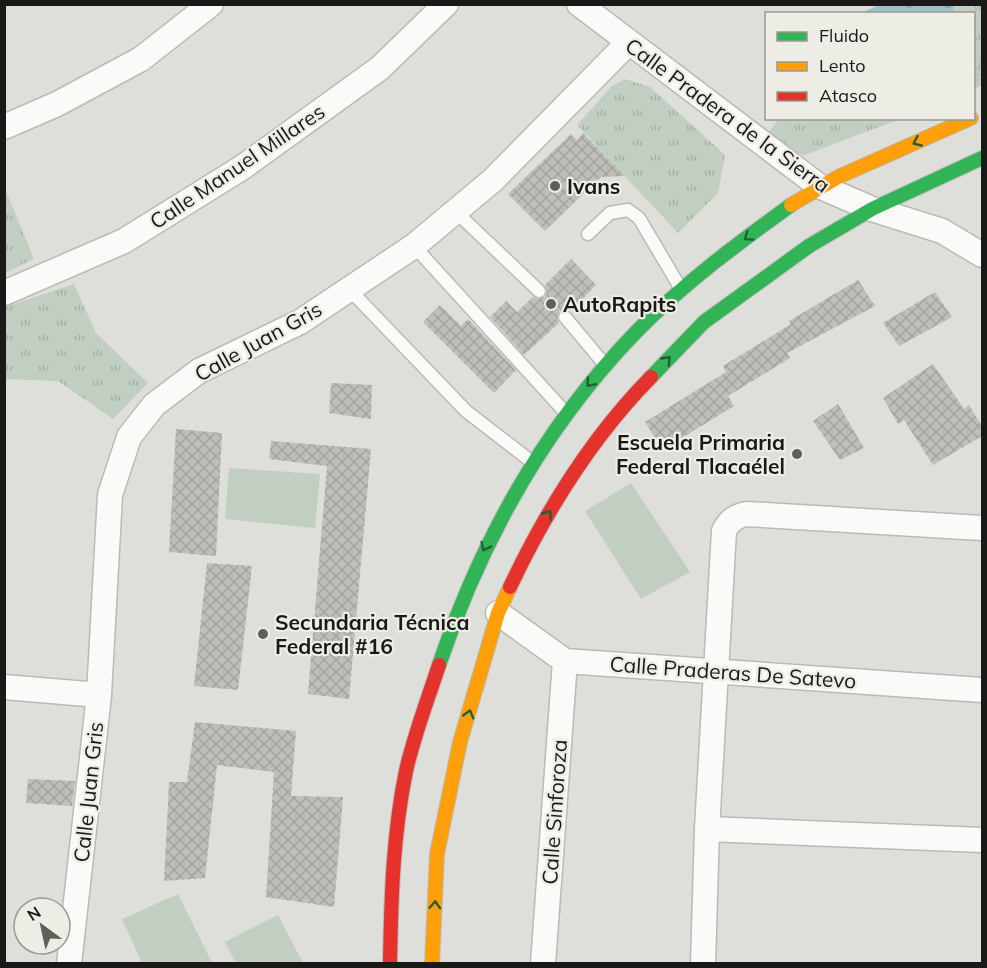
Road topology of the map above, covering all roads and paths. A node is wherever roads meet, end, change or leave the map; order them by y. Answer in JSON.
{"nodes":[{"id":1,"x":212,"y":4,"type":"edge"},
{"id":2,"x":446,"y":4,"type":"edge"},
{"id":3,"x":579,"y":4,"type":"edge"},
{"id":4,"x":628,"y":43,"type":"junction"},
{"id":5,"x":982,"y":57,"type":"edge"},
{"id":6,"x":975,"y":84,"type":"edge"},
{"id":7,"x":968,"y":120,"type":"edge"},
{"id":8,"x":4,"y":127,"type":"edge"},
{"id":9,"x":982,"y":158,"type":"edge"},
{"id":10,"x":819,"y":186,"type":"junction"},
{"id":11,"x":872,"y":209,"type":"junction"},
{"id":12,"x":455,"y":211,"type":"junction"},
{"id":13,"x":588,"y":234,"type":"dead end"},
{"id":14,"x":414,"y":246,"type":"junction"},
{"id":15,"x":982,"y":255,"type":"edge"},
{"id":16,"x":349,"y":289,"type":"junction"},
{"id":17,"x":681,"y":289,"type":"junction"},
{"id":18,"x":539,"y":291,"type":"dead end"},
{"id":19,"x":4,"y":293,"type":"edge"},
{"id":20,"x":565,"y":317,"type":"dead end"},
{"id":21,"x":604,"y":365,"type":"junction"},
{"id":22,"x":565,"y":412,"type":"junction"},
{"id":23,"x":532,"y":462,"type":"junction"},
{"id":24,"x":982,"y":528,"type":"edge"},
{"id":25,"x":498,"y":613,"type":"junction"},
{"id":26,"x":565,"y":661,"type":"junction"},
{"id":27,"x":716,"y":671,"type":"junction"},
{"id":28,"x":4,"y":687,"type":"edge"},
{"id":29,"x":982,"y":690,"type":"edge"},
{"id":30,"x":99,"y":695,"type":"junction"},
{"id":31,"x":706,"y":829,"type":"junction"},
{"id":32,"x":982,"y":840,"type":"edge"},
{"id":33,"x":69,"y":963,"type":"edge"},
{"id":34,"x":390,"y":963,"type":"edge"},
{"id":35,"x":432,"y":963,"type":"edge"},
{"id":36,"x":543,"y":963,"type":"edge"},
{"id":37,"x":703,"y":963,"type":"edge"}],
"edges":[{"from":1,"to":8,"type":"street"},
{"from":2,"to":19,"type":"street","name":"Calle Manuel Millares"},
{"from":3,"to":4,"type":"street","name":"Calle Pradera de la Sierra"},
{"from":4,"to":10,"type":"street","name":"Calle Pradera de la Sierra"},
{"from":4,"to":12,"type":"street","name":"Calle Juan Gris"},
{"from":5,"to":6,"type":"path"},
{"from":7,"to":10,"type":"main road","one_way":true},
{"from":9,"to":11,"type":"main road"},
{"from":10,"to":11,"type":"street","name":"Calle Pradera de la Sierra"},
{"from":10,"to":17,"type":"main road","one_way":true},
{"from":11,"to":15,"type":"street","name":"Calle Pradera de la Sierra"},
{"from":25,"to":11,"type":"main road","one_way":true},
{"from":12,"to":14,"type":"street","name":"Calle Juan Gris"},
{"from":12,"to":18,"type":"lane"},
{"from":13,"to":17,"type":"lane"},
{"from":14,"to":16,"type":"street","name":"Calle Juan Gris"},
{"from":14,"to":22,"type":"lane"},
{"from":16,"to":23,"type":"lane"},
{"from":16,"to":30,"type":"street","name":"Calle Juan Gris"},
{"from":17,"to":21,"type":"main road"},
{"from":20,"to":21,"type":"lane"},
{"from":21,"to":22,"type":"main road","one_way":true},
{"from":22,"to":23,"type":"main road"},
{"from":23,"to":34,"type":"main road","one_way":true},
{"from":24,"to":27,"type":"street"},
{"from":25,"to":26,"type":"street"},
{"from":35,"to":25,"type":"main road","one_way":true},
{"from":26,"to":27,"type":"street","name":"Calle Praderas De Satevo"},
{"from":26,"to":36,"type":"street","name":"Calle Sinforoza"},
{"from":27,"to":29,"type":"street","name":"Calle Praderas De Satevo"},
{"from":27,"to":31,"type":"street"},
{"from":28,"to":30,"type":"street"},
{"from":30,"to":33,"type":"street","name":"Calle Juan Gris"},
{"from":31,"to":32,"type":"street"},
{"from":31,"to":37,"type":"street"}]}
